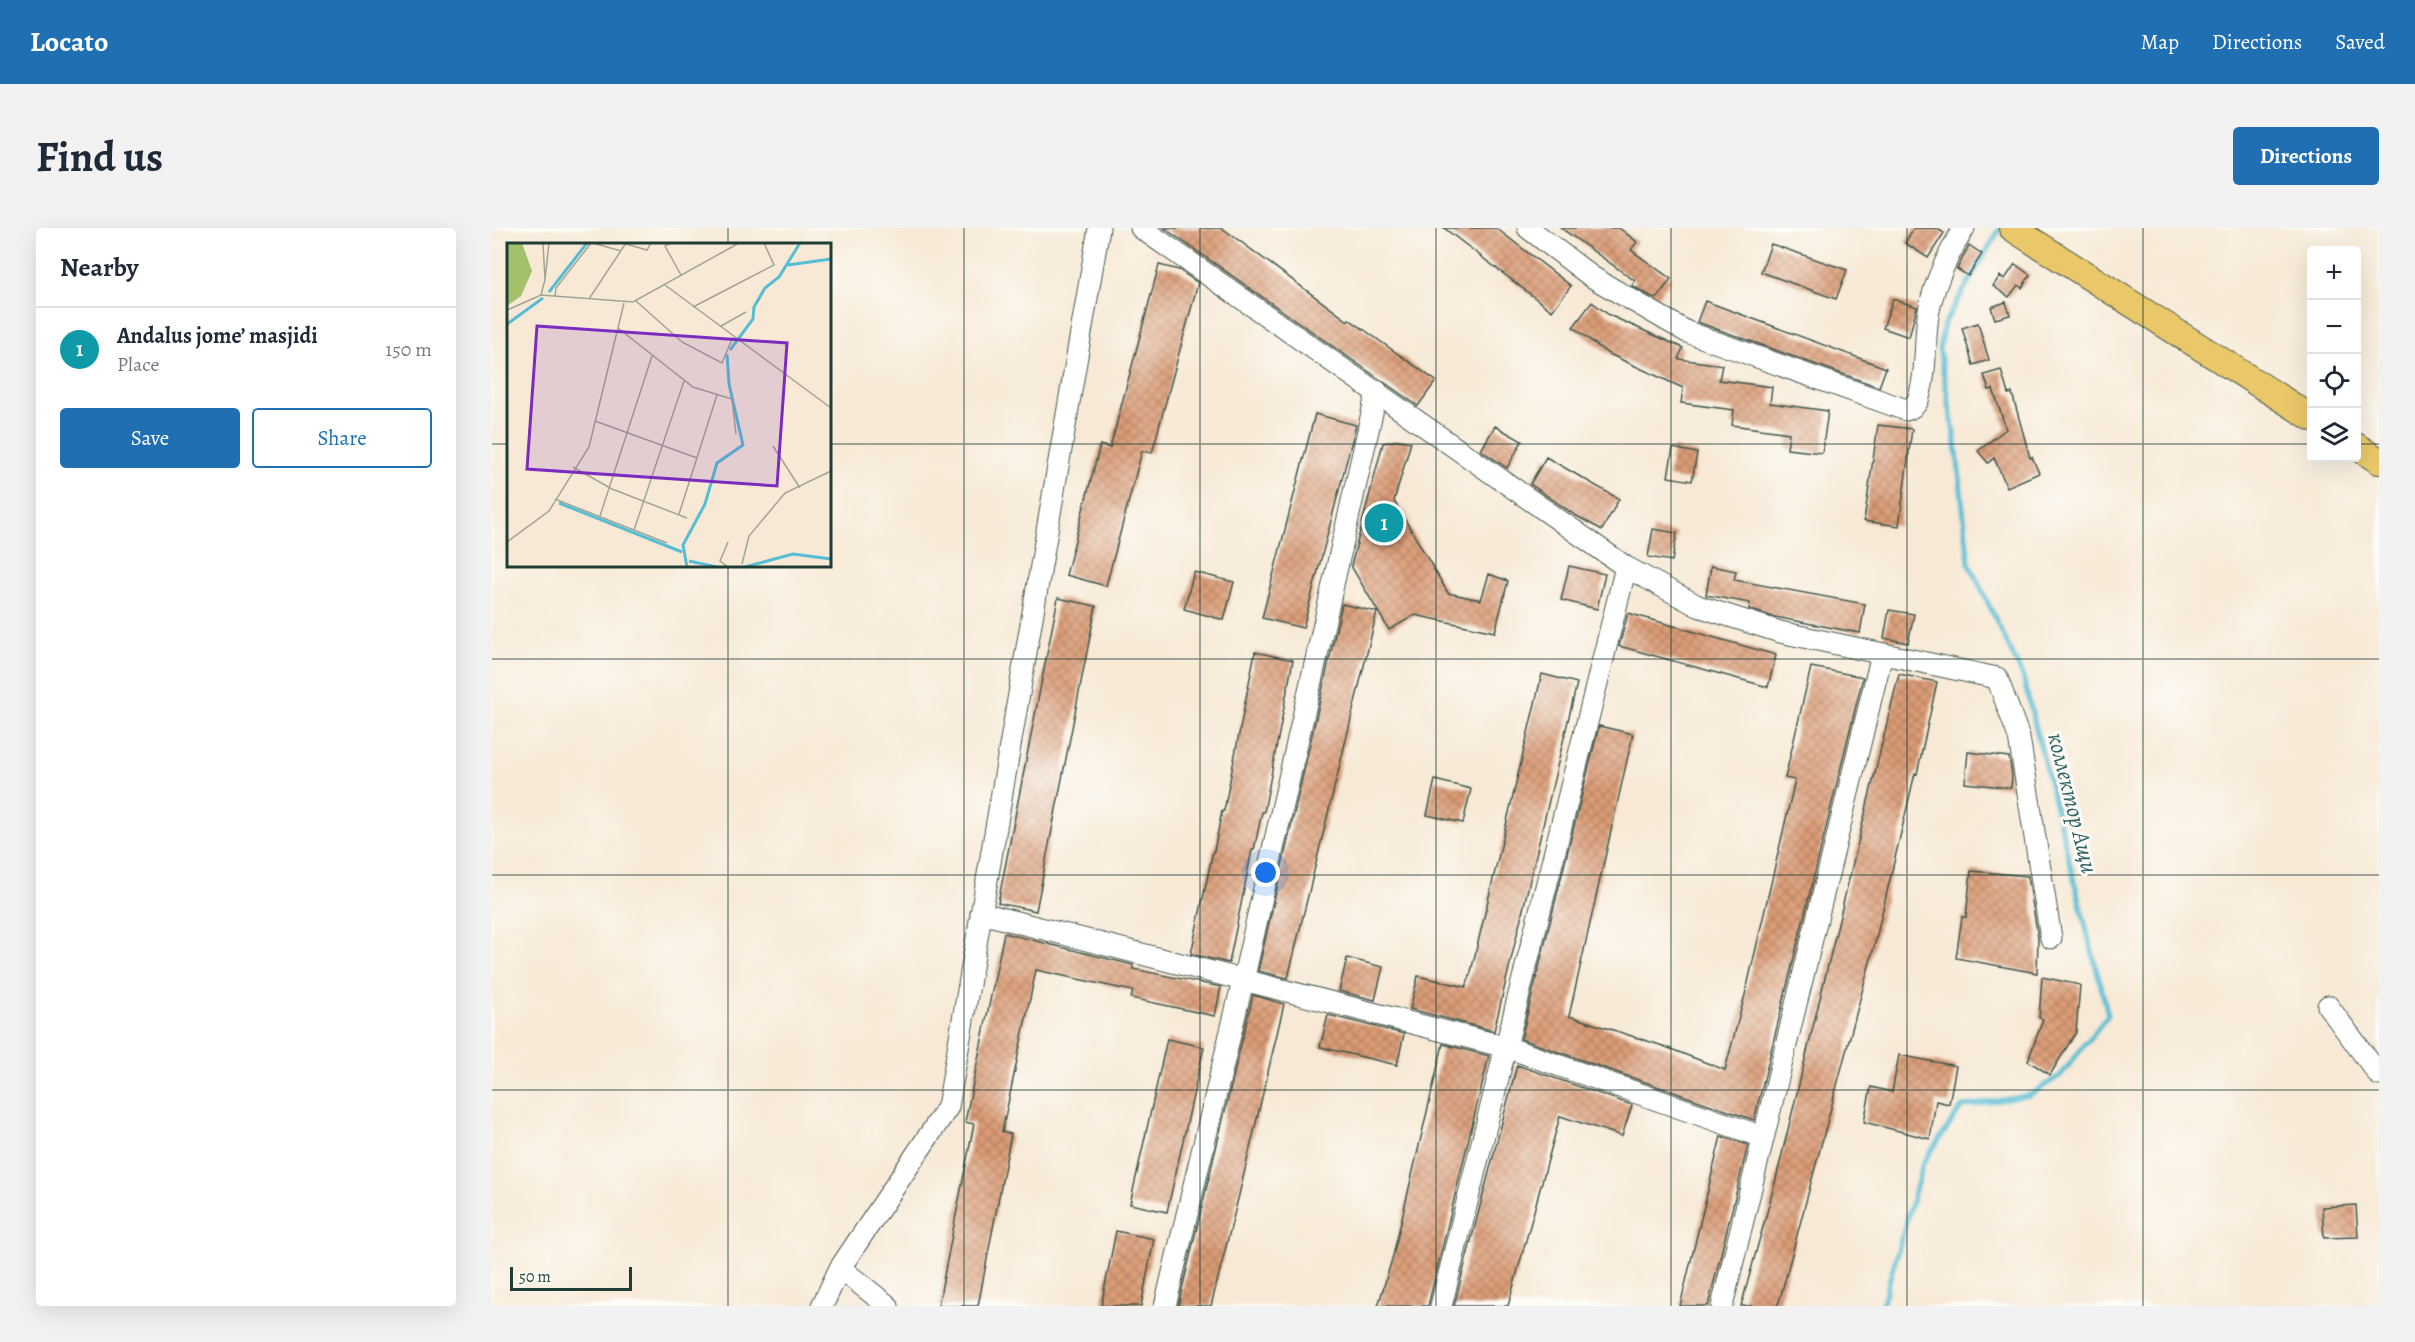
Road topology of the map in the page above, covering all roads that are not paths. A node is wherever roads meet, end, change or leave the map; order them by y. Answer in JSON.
{"nodes":[{"id":1,"x":1099,"y":228,"type":"edge"},
{"id":2,"x":1141,"y":228,"type":"edge"},
{"id":3,"x":1528,"y":228,"type":"edge"},
{"id":4,"x":1964,"y":228,"type":"edge"},
{"id":5,"x":2014,"y":229,"type":"edge"},
{"id":6,"x":1377,"y":391,"type":"junction"},
{"id":7,"x":2307,"y":415,"type":"edge"},
{"id":8,"x":2361,"y":450,"type":"edge"},
{"id":9,"x":2379,"y":461,"type":"edge"},
{"id":10,"x":1626,"y":567,"type":"junction"},
{"id":11,"x":1882,"y":654,"type":"junction"},
{"id":12,"x":981,"y":914,"type":"junction"},
{"id":13,"x":2051,"y":938,"type":"dead end"},
{"id":14,"x":1244,"y":981,"type":"junction"},
{"id":15,"x":2328,"y":1006,"type":"dead end"},
{"id":16,"x":1506,"y":1047,"type":"junction"},
{"id":17,"x":2379,"y":1075,"type":"edge"},
{"id":18,"x":1763,"y":1137,"type":"junction"},
{"id":19,"x":840,"y":1268,"type":"junction"},
{"id":20,"x":822,"y":1306,"type":"edge"},
{"id":21,"x":888,"y":1306,"type":"edge"},
{"id":22,"x":1166,"y":1306,"type":"edge"},
{"id":23,"x":1441,"y":1306,"type":"edge"},
{"id":24,"x":1722,"y":1306,"type":"edge"}],
"edges":[{"from":1,"to":12,"type":"street"},
{"from":2,"to":6,"type":"street"},
{"from":3,"to":4,"type":"street"},
{"from":5,"to":7,"type":"main road"},
{"from":6,"to":10,"type":"street"},
{"from":6,"to":14,"type":"street"},
{"from":8,"to":9,"type":"main road"},
{"from":10,"to":11,"type":"street"},
{"from":10,"to":16,"type":"street"},
{"from":11,"to":13,"type":"street"},
{"from":11,"to":18,"type":"street"},
{"from":12,"to":14,"type":"street"},
{"from":12,"to":19,"type":"street"},
{"from":14,"to":16,"type":"street"},
{"from":14,"to":22,"type":"street"},
{"from":15,"to":17,"type":"street"},
{"from":16,"to":18,"type":"street"},
{"from":16,"to":23,"type":"street"},
{"from":18,"to":24,"type":"street"},
{"from":19,"to":20,"type":"street"},
{"from":19,"to":21,"type":"street"}]}
